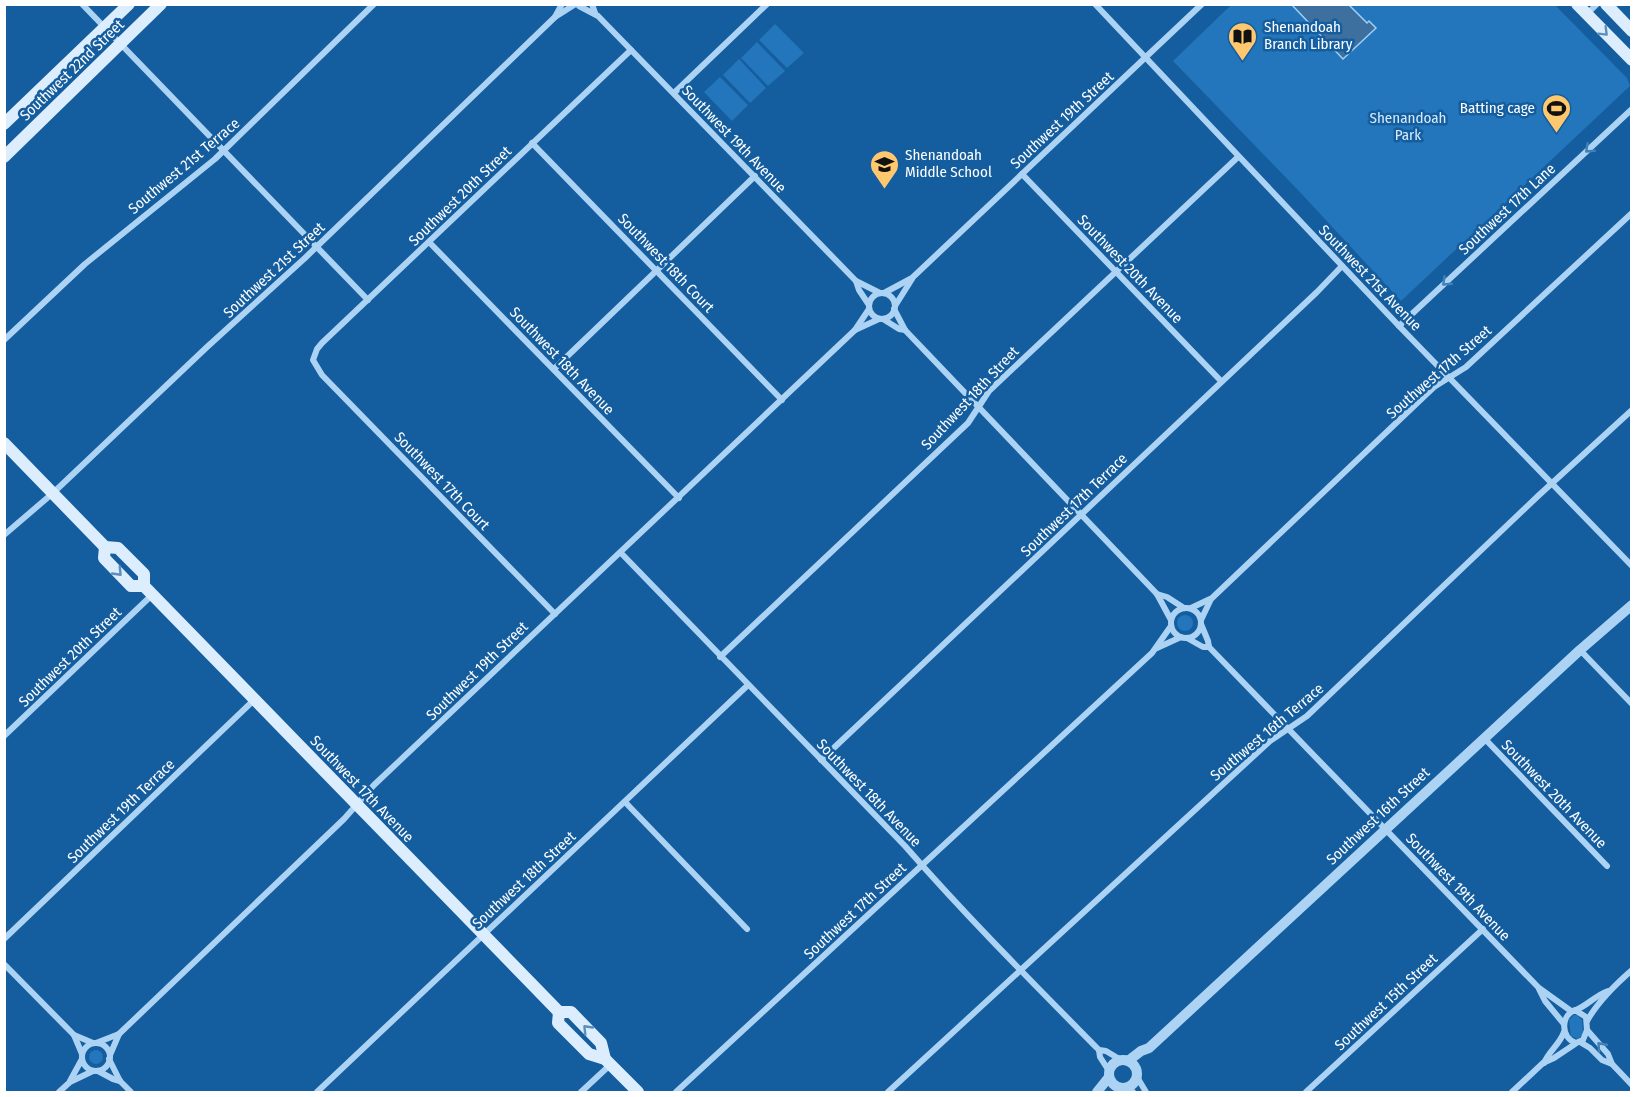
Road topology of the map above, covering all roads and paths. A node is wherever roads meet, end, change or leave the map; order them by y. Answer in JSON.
{"nodes":[{"id":1,"x":82,"y":4,"type":"edge"},
{"id":2,"x":129,"y":4,"type":"edge"},
{"id":3,"x":161,"y":4,"type":"edge"},
{"id":4,"x":374,"y":4,"type":"edge"},
{"id":5,"x":562,"y":4,"type":"edge"},
{"id":6,"x":592,"y":4,"type":"edge"},
{"id":7,"x":767,"y":4,"type":"edge"},
{"id":8,"x":1095,"y":4,"type":"edge"},
{"id":9,"x":1202,"y":4,"type":"edge"},
{"id":10,"x":1577,"y":4,"type":"edge"},
{"id":11,"x":1597,"y":4,"type":"edge"},
{"id":12,"x":1606,"y":4,"type":"edge"},
{"id":13,"x":577,"y":5,"type":"edge"},
{"id":14,"x":595,"y":13,"type":"junction"},
{"id":15,"x":1587,"y":14,"type":"junction"},
{"id":16,"x":555,"y":17,"type":"junction"},
{"id":17,"x":105,"y":28,"type":"junction"},
{"id":18,"x":1632,"y":31,"type":"edge"},
{"id":19,"x":121,"y":45,"type":"junction"},
{"id":20,"x":631,"y":50,"type":"junction"},
{"id":21,"x":1146,"y":58,"type":"junction"},
{"id":22,"x":1632,"y":60,"type":"edge"},
{"id":23,"x":674,"y":93,"type":"junction"},
{"id":24,"x":1632,"y":109,"type":"edge"},
{"id":25,"x":4,"y":124,"type":"edge"},
{"id":26,"x":532,"y":143,"type":"junction"},
{"id":27,"x":224,"y":150,"type":"junction"},
{"id":28,"x":4,"y":157,"type":"edge"},
{"id":29,"x":1238,"y":157,"type":"junction"},
{"id":30,"x":1022,"y":174,"type":"junction"},
{"id":31,"x":755,"y":176,"type":"junction"},
{"id":32,"x":1632,"y":213,"type":"edge"},
{"id":33,"x":429,"y":242,"type":"junction"},
{"id":34,"x":317,"y":246,"type":"junction"},
{"id":35,"x":1342,"y":266,"type":"junction"},
{"id":36,"x":656,"y":270,"type":"junction"},
{"id":37,"x":1115,"y":272,"type":"junction"},
{"id":38,"x":912,"y":278,"type":"junction"},
{"id":39,"x":856,"y":281,"type":"junction"},
{"id":40,"x":882,"y":293,"type":"junction"},
{"id":41,"x":368,"y":300,"type":"junction"},
{"id":42,"x":869,"y":307,"type":"junction"},
{"id":43,"x":894,"y":308,"type":"junction"},
{"id":44,"x":881,"y":319,"type":"junction"},
{"id":45,"x":1399,"y":326,"type":"junction"},
{"id":46,"x":855,"y":330,"type":"junction"},
{"id":47,"x":905,"y":330,"type":"junction"},
{"id":48,"x":4,"y":340,"type":"edge"},
{"id":49,"x":314,"y":364,"type":"joint"},
{"id":50,"x":554,"y":369,"type":"junction"},
{"id":51,"x":1449,"y":378,"type":"junction"},
{"id":52,"x":1221,"y":381,"type":"junction"},
{"id":53,"x":782,"y":400,"type":"junction"},
{"id":54,"x":979,"y":406,"type":"junction"},
{"id":55,"x":1632,"y":410,"type":"edge"},
{"id":56,"x":4,"y":443,"type":"edge"},
{"id":57,"x":1552,"y":484,"type":"junction"},
{"id":58,"x":53,"y":494,"type":"junction"},
{"id":59,"x":679,"y":498,"type":"junction"},
{"id":60,"x":1082,"y":513,"type":"junction"},
{"id":61,"x":4,"y":535,"type":"edge"},
{"id":62,"x":621,"y":553,"type":"junction"},
{"id":63,"x":1631,"y":566,"type":"edge"},
{"id":64,"x":148,"y":591,"type":"junction"},
{"id":65,"x":1157,"y":594,"type":"junction"},
{"id":66,"x":1211,"y":599,"type":"junction"},
{"id":67,"x":1630,"y":604,"type":"edge"},
{"id":68,"x":1187,"y":608,"type":"junction"},
{"id":69,"x":555,"y":614,"type":"junction"},
{"id":70,"x":1201,"y":622,"type":"junction"},
{"id":71,"x":1171,"y":623,"type":"junction"},
{"id":72,"x":1184,"y":638,"type":"junction"},
{"id":73,"x":1209,"y":647,"type":"junction"},
{"id":74,"x":1156,"y":648,"type":"junction"},
{"id":75,"x":1580,"y":650,"type":"junction"},
{"id":76,"x":720,"y":657,"type":"junction"},
{"id":77,"x":748,"y":685,"type":"junction"},
{"id":78,"x":254,"y":700,"type":"junction"},
{"id":79,"x":1632,"y":704,"type":"edge"},
{"id":80,"x":1288,"y":729,"type":"junction"},
{"id":81,"x":4,"y":736,"type":"edge"},
{"id":82,"x":1485,"y":739,"type":"junction"},
{"id":83,"x":821,"y":760,"type":"junction"},
{"id":84,"x":625,"y":802,"type":"junction"},
{"id":85,"x":357,"y":805,"type":"junction"},
{"id":86,"x":1386,"y":829,"type":"junction"},
{"id":87,"x":922,"y":866,"type":"junction"},
{"id":88,"x":1606,"y":866,"type":"dead end"},
{"id":89,"x":747,"y":929,"type":"dead end"},
{"id":90,"x":1483,"y":929,"type":"junction"},
{"id":91,"x":483,"y":934,"type":"junction"},
{"id":92,"x":4,"y":939,"type":"edge"},
{"id":93,"x":4,"y":964,"type":"edge"},
{"id":94,"x":1021,"y":970,"type":"junction"},
{"id":95,"x":1632,"y":970,"type":"edge"},
{"id":96,"x":1539,"y":988,"type":"junction"},
{"id":97,"x":1609,"y":991,"type":"junction"},
{"id":98,"x":1573,"y":1011,"type":"junction"},
{"id":99,"x":1587,"y":1022,"type":"junction"},
{"id":100,"x":1564,"y":1024,"type":"junction"},
{"id":101,"x":1587,"y":1030,"type":"junction"},
{"id":102,"x":1564,"y":1031,"type":"junction"},
{"id":103,"x":119,"y":1034,"type":"junction"},
{"id":104,"x":74,"y":1035,"type":"junction"},
{"id":105,"x":95,"y":1043,"type":"junction"},
{"id":106,"x":1578,"y":1043,"type":"junction"},
{"id":107,"x":1149,"y":1048,"type":"junction"},
{"id":108,"x":1099,"y":1050,"type":"junction"},
{"id":109,"x":82,"y":1057,"type":"junction"},
{"id":110,"x":109,"y":1057,"type":"junction"},
{"id":111,"x":1124,"y":1060,"type":"junction"},
{"id":112,"x":607,"y":1062,"type":"junction"},
{"id":113,"x":1543,"y":1063,"type":"junction"},
{"id":114,"x":1612,"y":1064,"type":"junction"},
{"id":115,"x":96,"y":1071,"type":"junction"},
{"id":116,"x":1109,"y":1074,"type":"junction"},
{"id":117,"x":1137,"y":1074,"type":"junction"},
{"id":118,"x":120,"y":1081,"type":"junction"},
{"id":119,"x":70,"y":1082,"type":"junction"},
{"id":120,"x":1632,"y":1085,"type":"edge"},
{"id":121,"x":1122,"y":1090,"type":"edge"},
{"id":122,"x":59,"y":1092,"type":"edge"},
{"id":123,"x":131,"y":1092,"type":"edge"},
{"id":124,"x":317,"y":1092,"type":"edge"},
{"id":125,"x":582,"y":1092,"type":"edge"},
{"id":126,"x":638,"y":1092,"type":"edge"},
{"id":127,"x":676,"y":1092,"type":"edge"},
{"id":128,"x":888,"y":1092,"type":"edge"},
{"id":129,"x":1097,"y":1092,"type":"edge"},
{"id":130,"x":1146,"y":1092,"type":"edge"},
{"id":131,"x":1306,"y":1092,"type":"edge"},
{"id":132,"x":1512,"y":1092,"type":"edge"}],
"edges":[{"from":1,"to":17,"type":"street"},
{"from":2,"to":17,"type":"main road","name":"Southwest 22nd Street"},
{"from":3,"to":19,"type":"main road","name":"Southwest 22nd Street"},
{"from":4,"to":27,"type":"street","name":"Southwest 21st Terrace"},
{"from":5,"to":16,"type":"street","name":"Southwest 21st Street"},
{"from":6,"to":14,"type":"street","name":"Southwest 19th Avenue"},
{"from":7,"to":23,"type":"street"},
{"from":8,"to":21,"type":"street","name":"Southwest 21st Avenue"},
{"from":9,"to":21,"type":"street","name":"Southwest 19th Street"},
{"from":10,"to":15,"type":"main road"},
{"from":11,"to":15,"type":"street"},
{"from":12,"to":18,"type":"main road"},
{"from":13,"to":14,"type":"street","name":"Southwest 19th Avenue"},
{"from":13,"to":16,"type":"street","name":"Southwest 21st Street"},
{"from":14,"to":20,"type":"street","name":"Southwest 19th Avenue"},
{"from":15,"to":22,"type":"main road","one_way":true},
{"from":16,"to":34,"type":"street","name":"Southwest 21st Street"},
{"from":17,"to":19,"type":"street"},
{"from":17,"to":25,"type":"main road","name":"Southwest 22nd Street"},
{"from":19,"to":27,"type":"street"},
{"from":19,"to":28,"type":"main road","name":"Southwest 22nd Street"},
{"from":20,"to":23,"type":"street","name":"Southwest 19th Avenue"},
{"from":20,"to":26,"type":"street","name":"Southwest 20th Street"},
{"from":21,"to":29,"type":"street","name":"Southwest 21st Avenue"},
{"from":21,"to":30,"type":"street","name":"Southwest 19th Street"},
{"from":23,"to":31,"type":"street","name":"Southwest 19th Avenue"},
{"from":24,"to":45,"type":"street","name":"Southwest 17th Lane","one_way":true},
{"from":26,"to":33,"type":"street","name":"Southwest 20th Street"},
{"from":26,"to":36,"type":"street","name":"Southwest 18th Court"},
{"from":27,"to":34,"type":"street"},
{"from":27,"to":48,"type":"street","name":"Southwest 21st Terrace"},
{"from":29,"to":35,"type":"street","name":"Southwest 21st Avenue"},
{"from":29,"to":37,"type":"street","name":"Southwest 18th Street"},
{"from":30,"to":37,"type":"street","name":"Southwest 20th Avenue"},
{"from":30,"to":38,"type":"street","name":"Southwest 19th Street"},
{"from":31,"to":36,"type":"street"},
{"from":31,"to":39,"type":"street","name":"Southwest 19th Avenue"},
{"from":32,"to":51,"type":"street","name":"Southwest 17th Street"},
{"from":33,"to":41,"type":"street","name":"Southwest 20th Street"},
{"from":33,"to":50,"type":"street","name":"Southwest 18th Avenue"},
{"from":34,"to":41,"type":"street"},
{"from":34,"to":58,"type":"street","name":"Southwest 21st Street"},
{"from":35,"to":45,"type":"street","name":"Southwest 21st Avenue"},
{"from":35,"to":52,"type":"street","name":"Southwest 17th Terrace"},
{"from":36,"to":50,"type":"street"},
{"from":36,"to":53,"type":"street","name":"Southwest 18th Court"},
{"from":37,"to":52,"type":"street","name":"Southwest 20th Avenue"},
{"from":37,"to":54,"type":"street","name":"Southwest 18th Street"},
{"from":38,"to":40,"type":"street","name":"Southwest 19th Street"},
{"from":38,"to":43,"type":"street","name":"Southwest 19th Street"},
{"from":39,"to":40,"type":"street","name":"Southwest 19th Avenue"},
{"from":39,"to":42,"type":"street","name":"Southwest 19th Avenue"},
{"from":40,"to":42,"type":"street"},
{"from":40,"to":43,"type":"street"},
{"from":41,"to":49,"type":"street","name":"Southwest 20th Street"},
{"from":42,"to":44,"type":"street"},
{"from":42,"to":46,"type":"street","name":"Southwest 19th Street"},
{"from":43,"to":44,"type":"street"},
{"from":43,"to":47,"type":"street"},
{"from":44,"to":46,"type":"street","name":"Southwest 19th Street"},
{"from":44,"to":47,"type":"street"},
{"from":45,"to":51,"type":"street","name":"Southwest 21st Avenue"},
{"from":46,"to":53,"type":"street","name":"Southwest 19th Street"},
{"from":47,"to":54,"type":"street"},
{"from":49,"to":69,"type":"street","name":"Southwest 17th Court"},
{"from":50,"to":59,"type":"street","name":"Southwest 18th Avenue"},
{"from":51,"to":57,"type":"street","name":"Southwest 21st Avenue"},
{"from":51,"to":66,"type":"street","name":"Southwest 17th Street"},
{"from":52,"to":60,"type":"street","name":"Southwest 17th Terrace"},
{"from":53,"to":59,"type":"street","name":"Southwest 19th Street"},
{"from":54,"to":60,"type":"street"},
{"from":54,"to":76,"type":"street","name":"Southwest 18th Street"},
{"from":55,"to":57,"type":"street","name":"Southwest 16th Terrace"},
{"from":56,"to":58,"type":"main road","name":"Southwest 17th Avenue"},
{"from":57,"to":63,"type":"street","name":"Southwest 21st Avenue"},
{"from":57,"to":80,"type":"street","name":"Southwest 16th Terrace"},
{"from":58,"to":61,"type":"street","name":"Southwest 21st Street"},
{"from":58,"to":64,"type":"main road","name":"Southwest 17th Avenue"},
{"from":59,"to":62,"type":"street","name":"Southwest 19th Street"},
{"from":60,"to":65,"type":"street"},
{"from":60,"to":83,"type":"street","name":"Southwest 17th Terrace"},
{"from":62,"to":69,"type":"street","name":"Southwest 19th Street"},
{"from":62,"to":76,"type":"street","name":"Southwest 18th Avenue"},
{"from":64,"to":78,"type":"main road","name":"Southwest 17th Avenue"},
{"from":64,"to":81,"type":"street","name":"Southwest 20th Street"},
{"from":65,"to":68,"type":"street"},
{"from":65,"to":71,"type":"street"},
{"from":66,"to":68,"type":"street","name":"Southwest 17th Street"},
{"from":66,"to":70,"type":"street","name":"Southwest 17th Street"},
{"from":67,"to":75,"type":"street","name":"Southwest 16th Street"},
{"from":68,"to":70,"type":"street"},
{"from":68,"to":71,"type":"street"},
{"from":69,"to":85,"type":"street","name":"Southwest 19th Street"},
{"from":70,"to":72,"type":"street"},
{"from":70,"to":73,"type":"street","name":"Southwest 19th Avenue"},
{"from":71,"to":72,"type":"street"},
{"from":71,"to":74,"type":"street","name":"Southwest 17th Street"},
{"from":72,"to":73,"type":"street","name":"Southwest 19th Avenue"},
{"from":72,"to":74,"type":"street","name":"Southwest 17th Street"},
{"from":73,"to":80,"type":"street","name":"Southwest 19th Avenue"},
{"from":74,"to":87,"type":"street","name":"Southwest 17th Street"},
{"from":75,"to":79,"type":"street"},
{"from":75,"to":82,"type":"street","name":"Southwest 16th Street"},
{"from":76,"to":77,"type":"street","name":"Southwest 18th Avenue"},
{"from":77,"to":83,"type":"street","name":"Southwest 18th Avenue"},
{"from":77,"to":84,"type":"street","name":"Southwest 18th Street"},
{"from":78,"to":85,"type":"main road","name":"Southwest 17th Avenue"},
{"from":78,"to":92,"type":"street","name":"Southwest 19th Terrace"},
{"from":80,"to":86,"type":"street","name":"Southwest 19th Avenue"},
{"from":80,"to":94,"type":"street","name":"Southwest 16th Terrace"},
{"from":82,"to":86,"type":"street","name":"Southwest 16th Street"},
{"from":82,"to":88,"type":"street","name":"Southwest 20th Avenue"},
{"from":83,"to":87,"type":"street","name":"Southwest 18th Avenue"},
{"from":84,"to":89,"type":"street"},
{"from":84,"to":91,"type":"street","name":"Southwest 18th Street"},
{"from":85,"to":91,"type":"main road","name":"Southwest 17th Avenue"},
{"from":85,"to":103,"type":"street","name":"Southwest 19th Street"},
{"from":86,"to":90,"type":"street","name":"Southwest 19th Avenue"},
{"from":86,"to":107,"type":"street","name":"Southwest 16th Street"},
{"from":87,"to":94,"type":"street","name":"Southwest 18th Avenue"},
{"from":87,"to":127,"type":"street","name":"Southwest 17th Street"},
{"from":90,"to":96,"type":"street","name":"Southwest 19th Avenue"},
{"from":90,"to":131,"type":"street","name":"Southwest 15th Street"},
{"from":91,"to":112,"type":"main road","name":"Southwest 17th Avenue"},
{"from":91,"to":124,"type":"street","name":"Southwest 18th Street"},
{"from":93,"to":104,"type":"street"},
{"from":94,"to":108,"type":"street","name":"Southwest 18th Avenue"},
{"from":94,"to":128,"type":"street","name":"Southwest 16th Terrace"},
{"from":95,"to":97,"type":"street"},
{"from":96,"to":98,"type":"street","name":"Southwest 19th Avenue"},
{"from":96,"to":100,"type":"street","name":"Southwest 19th Avenue"},
{"from":97,"to":98,"type":"street"},
{"from":97,"to":99,"type":"street"},
{"from":98,"to":99,"type":"street"},
{"from":98,"to":100,"type":"street"},
{"from":99,"to":101,"type":"street"},
{"from":100,"to":102,"type":"street"},
{"from":101,"to":106,"type":"street"},
{"from":114,"to":101,"type":"street","one_way":true},
{"from":102,"to":106,"type":"street"},
{"from":102,"to":113,"type":"street"},
{"from":103,"to":105,"type":"street","name":"Southwest 19th Street"},
{"from":103,"to":110,"type":"street","name":"Southwest 19th Street"},
{"from":104,"to":105,"type":"street"},
{"from":104,"to":109,"type":"street"},
{"from":105,"to":109,"type":"street"},
{"from":105,"to":110,"type":"street"},
{"from":106,"to":113,"type":"street"},
{"from":106,"to":114,"type":"street"},
{"from":107,"to":111,"type":"street","name":"Southwest 16th Street"},
{"from":107,"to":117,"type":"street","name":"Southwest 16th Street"},
{"from":108,"to":111,"type":"street","name":"Southwest 18th Avenue"},
{"from":108,"to":116,"type":"street","name":"Southwest 18th Avenue"},
{"from":109,"to":115,"type":"street"},
{"from":109,"to":119,"type":"street"},
{"from":110,"to":115,"type":"street"},
{"from":110,"to":118,"type":"street"},
{"from":111,"to":116,"type":"street"},
{"from":111,"to":117,"type":"street"},
{"from":112,"to":125,"type":"street"},
{"from":112,"to":126,"type":"main road","name":"Southwest 17th Avenue"},
{"from":113,"to":132,"type":"street"},
{"from":114,"to":120,"type":"street"},
{"from":115,"to":118,"type":"street"},
{"from":115,"to":119,"type":"street"},
{"from":116,"to":121,"type":"street"},
{"from":116,"to":129,"type":"street"},
{"from":117,"to":121,"type":"street"},
{"from":117,"to":130,"type":"street"},
{"from":118,"to":123,"type":"street"},
{"from":119,"to":122,"type":"street"}]}
